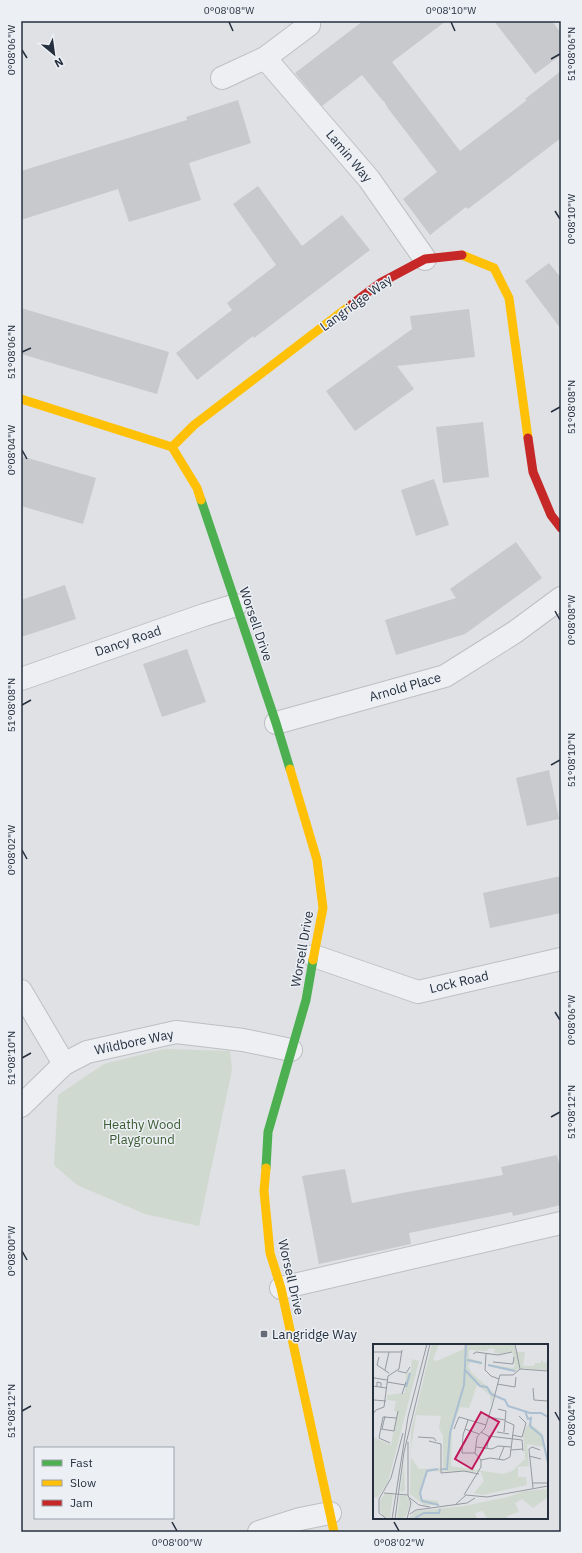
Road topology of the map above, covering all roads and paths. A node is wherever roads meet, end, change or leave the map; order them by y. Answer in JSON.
{"nodes":[{"id":1,"x":309,"y":25,"type":"dead end"},
{"id":2,"x":265,"y":58,"type":"junction"},
{"id":3,"x":222,"y":78,"type":"dead end"},
{"id":4,"x":425,"y":259,"type":"junction"},
{"id":5,"x":21,"y":399,"type":"edge"},
{"id":6,"x":172,"y":447,"type":"junction"},
{"id":7,"x":561,"y":528,"type":"edge"},
{"id":8,"x":561,"y":598,"type":"edge"},
{"id":9,"x":236,"y":605,"type":"junction"},
{"id":10,"x":21,"y":679,"type":"edge"},
{"id":11,"x":276,"y":723,"type":"junction"},
{"id":12,"x":314,"y":956,"type":"junction"},
{"id":13,"x":561,"y":959,"type":"edge"},
{"id":14,"x":21,"y":991,"type":"edge"},
{"id":15,"x":291,"y":1050,"type":"junction"},
{"id":16,"x":64,"y":1064,"type":"junction"},
{"id":17,"x":21,"y":1106,"type":"edge"},
{"id":18,"x":561,"y":1223,"type":"edge"},
{"id":19,"x":281,"y":1288,"type":"junction"},
{"id":20,"x":332,"y":1522,"type":"edge"},
{"id":21,"x":259,"y":1532,"type":"edge"}],
"edges":[{"from":1,"to":2,"type":"street"},
{"from":2,"to":3,"type":"street"},
{"from":2,"to":4,"type":"street","name":"Lamin Way"},
{"from":4,"to":6,"type":"street","name":"Langridge Way"},
{"from":4,"to":7,"type":"street","name":"Langridge Way"},
{"from":5,"to":6,"type":"street"},
{"from":6,"to":9,"type":"street","name":"Worsell Drive"},
{"from":8,"to":11,"type":"street","name":"Arnold Place"},
{"from":9,"to":10,"type":"street","name":"Dancy Road"},
{"from":9,"to":11,"type":"street","name":"Worsell Drive"},
{"from":11,"to":12,"type":"street","name":"Worsell Drive"},
{"from":12,"to":13,"type":"street","name":"Lock Road"},
{"from":12,"to":15,"type":"street","name":"Worsell Drive"},
{"from":14,"to":16,"type":"street"},
{"from":15,"to":16,"type":"street","name":"Wildbore Way"},
{"from":15,"to":19,"type":"street","name":"Worsell Drive"},
{"from":16,"to":17,"type":"street","name":"Wildbore Way"},
{"from":18,"to":19,"type":"street"},
{"from":19,"to":20,"type":"street","name":"Worsell Drive"},
{"from":20,"to":21,"type":"street"}]}
